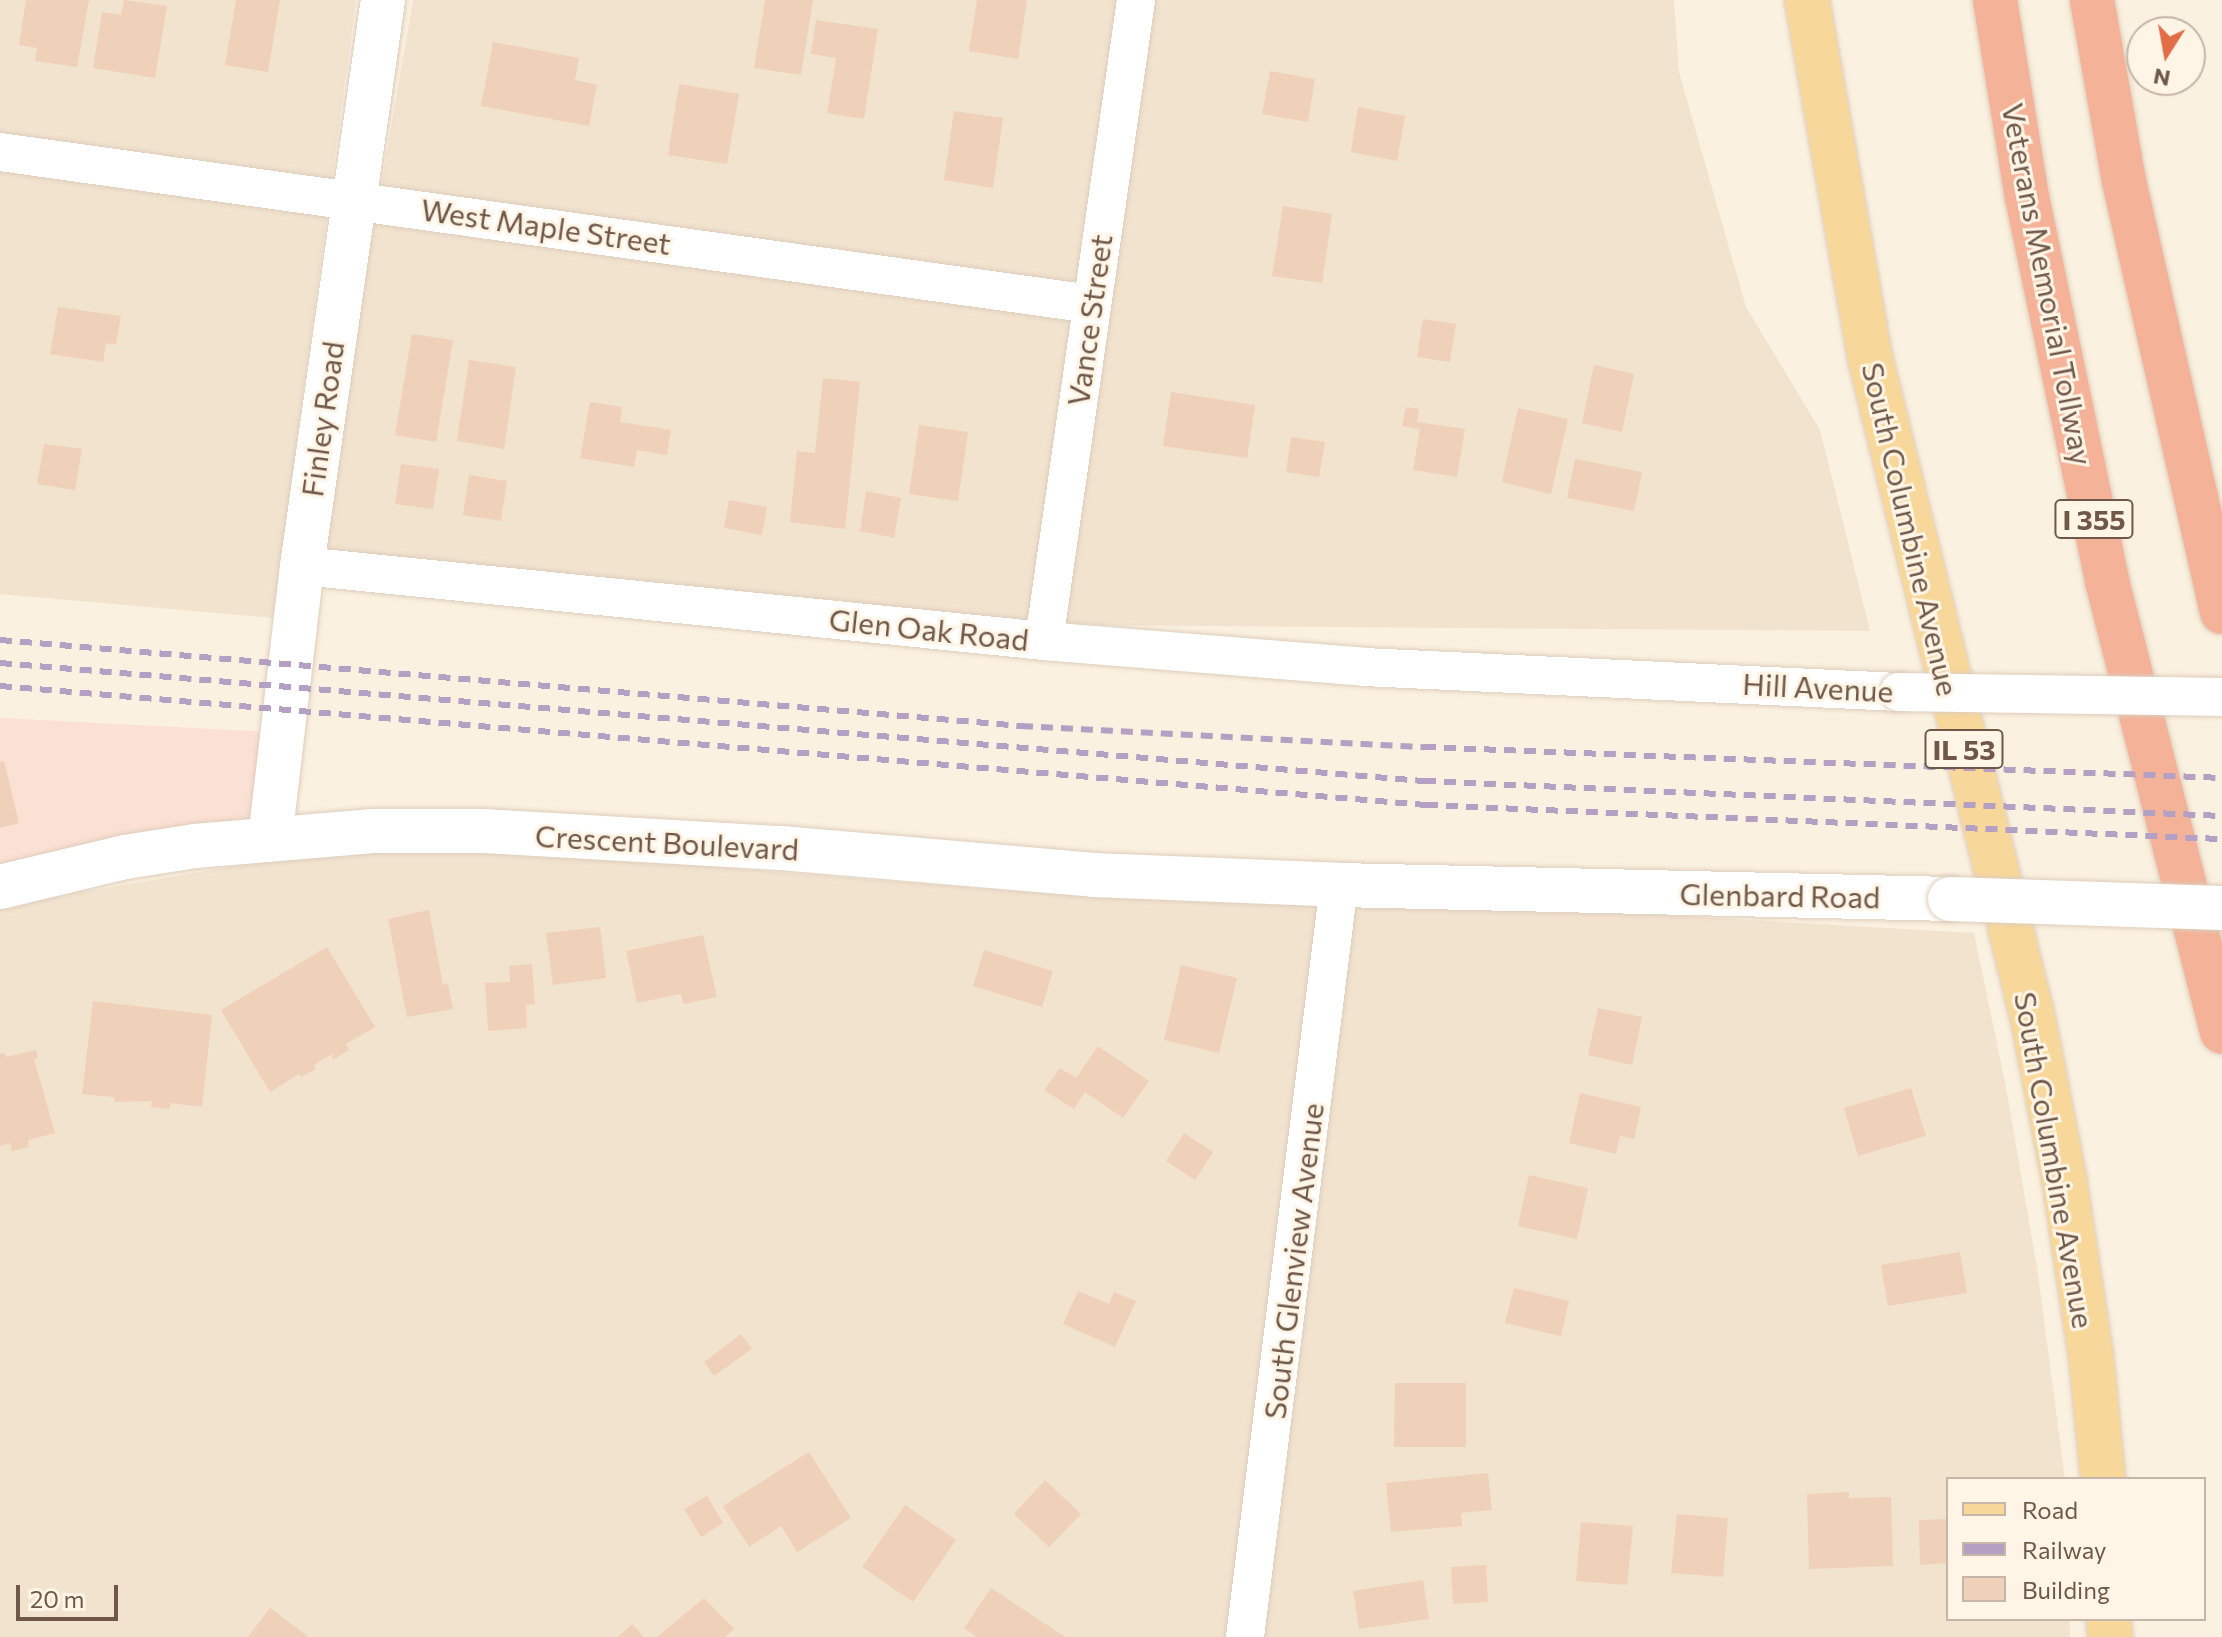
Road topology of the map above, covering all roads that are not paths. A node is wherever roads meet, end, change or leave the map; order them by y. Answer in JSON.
{"nodes":[{"id":1,"x":383,"y":0,"type":"edge"},
{"id":2,"x":1136,"y":0,"type":"edge"},
{"id":3,"x":1807,"y":0,"type":"edge"},
{"id":4,"x":1995,"y":0,"type":"edge"},
{"id":5,"x":2092,"y":0,"type":"edge"},
{"id":6,"x":0,"y":152,"type":"edge"},
{"id":7,"x":353,"y":198,"type":"junction"},
{"id":8,"x":1091,"y":304,"type":"junction"},
{"id":9,"x":302,"y":566,"type":"junction"},
{"id":10,"x":2222,"y":612,"type":"edge"},
{"id":11,"x":1044,"y":641,"type":"junction"},
{"id":12,"x":1558,"y":674,"type":"joint"},
{"id":13,"x":2222,"y":697,"type":"edge"},
{"id":14,"x":270,"y":839,"type":"junction"},
{"id":15,"x":1339,"y":885,"type":"junction"},
{"id":16,"x":0,"y":887,"type":"edge"},
{"id":17,"x":2222,"y":908,"type":"edge"},
{"id":18,"x":2222,"y":1032,"type":"edge"},
{"id":19,"x":2103,"y":1477,"type":"edge"},
{"id":20,"x":1245,"y":1637,"type":"edge"}],
"edges":[{"from":1,"to":7,"type":"street","name":"Finley Road"},
{"from":2,"to":8,"type":"street","name":"Vance Street"},
{"from":3,"to":19,"type":"main road","name":"South Columbine Avenue","number":"IL 53"},
{"from":4,"to":18,"type":"highway","name":"Veterans Memorial Tollway","number":"I 355"},
{"from":5,"to":10,"type":"highway"},
{"from":6,"to":7,"type":"street","name":"West Maple Street"},
{"from":7,"to":8,"type":"street","name":"West Maple Street"},
{"from":7,"to":9,"type":"street","name":"Finley Road"},
{"from":8,"to":11,"type":"street","name":"Vance Street"},
{"from":9,"to":11,"type":"street","name":"Glen Oak Road"},
{"from":9,"to":14,"type":"street","name":"Finley Road"},
{"from":11,"to":12,"type":"street","name":"Glen Oak Road"},
{"from":12,"to":13,"type":"street","name":"Hill Avenue","bridge":true},
{"from":14,"to":15,"type":"street","name":"Crescent Boulevard"},
{"from":14,"to":16,"type":"street","name":"Crescent Boulevard"},
{"from":15,"to":17,"type":"street","name":"Glenbard Road","bridge":true},
{"from":15,"to":20,"type":"street","name":"South Glenview Avenue"}]}
